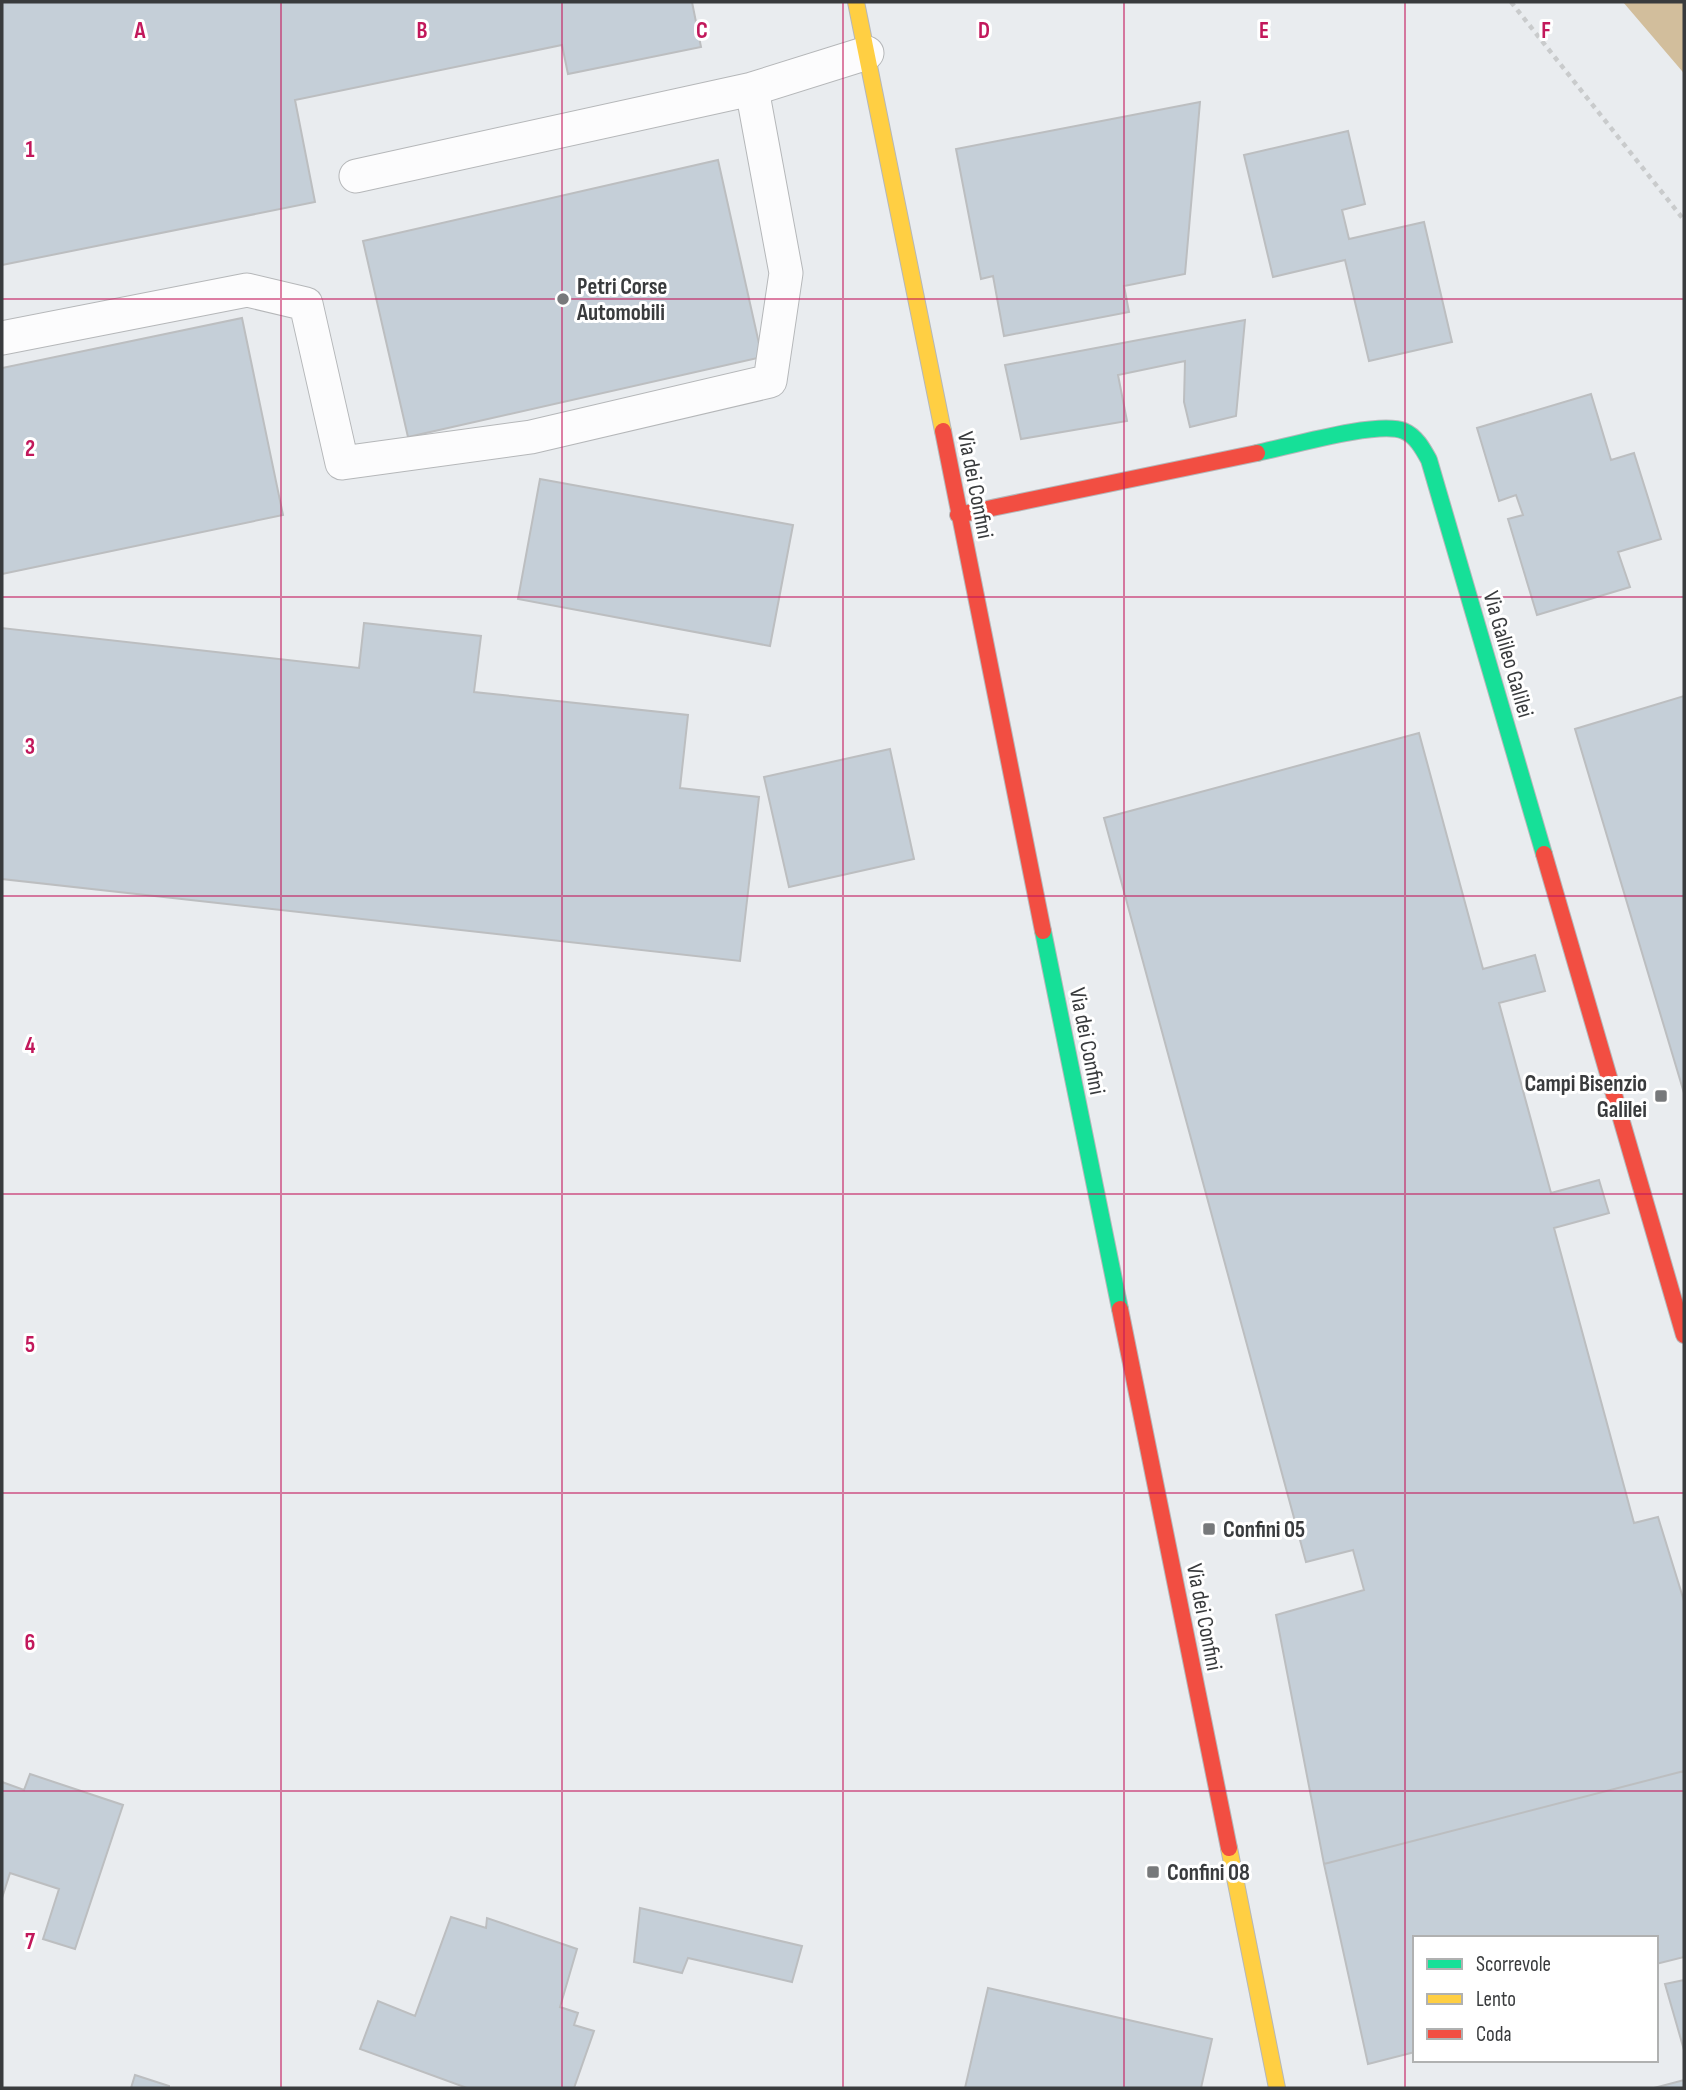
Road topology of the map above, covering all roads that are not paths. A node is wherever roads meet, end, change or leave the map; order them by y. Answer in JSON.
{"nodes":[{"id":1,"x":856,"y":2,"type":"edge"},
{"id":2,"x":867,"y":53,"type":"junction"},
{"id":3,"x":752,"y":89,"type":"junction"},
{"id":4,"x":356,"y":176,"type":"dead end"},
{"id":5,"x":2,"y":338,"type":"edge"},
{"id":6,"x":958,"y":515,"type":"junction"},
{"id":7,"x":1684,"y":1335,"type":"edge"},
{"id":8,"x":1277,"y":2088,"type":"edge"}],
"edges":[{"from":1,"to":2,"type":"main road","name":"Via dei Confini"},
{"from":2,"to":3,"type":"lane"},
{"from":2,"to":6,"type":"main road","name":"Via dei Confini"},
{"from":3,"to":4,"type":"lane"},
{"from":3,"to":5,"type":"lane"},
{"from":6,"to":7,"type":"main road","name":"Via Galileo Galilei"},
{"from":6,"to":8,"type":"main road","name":"Via dei Confini"}]}
